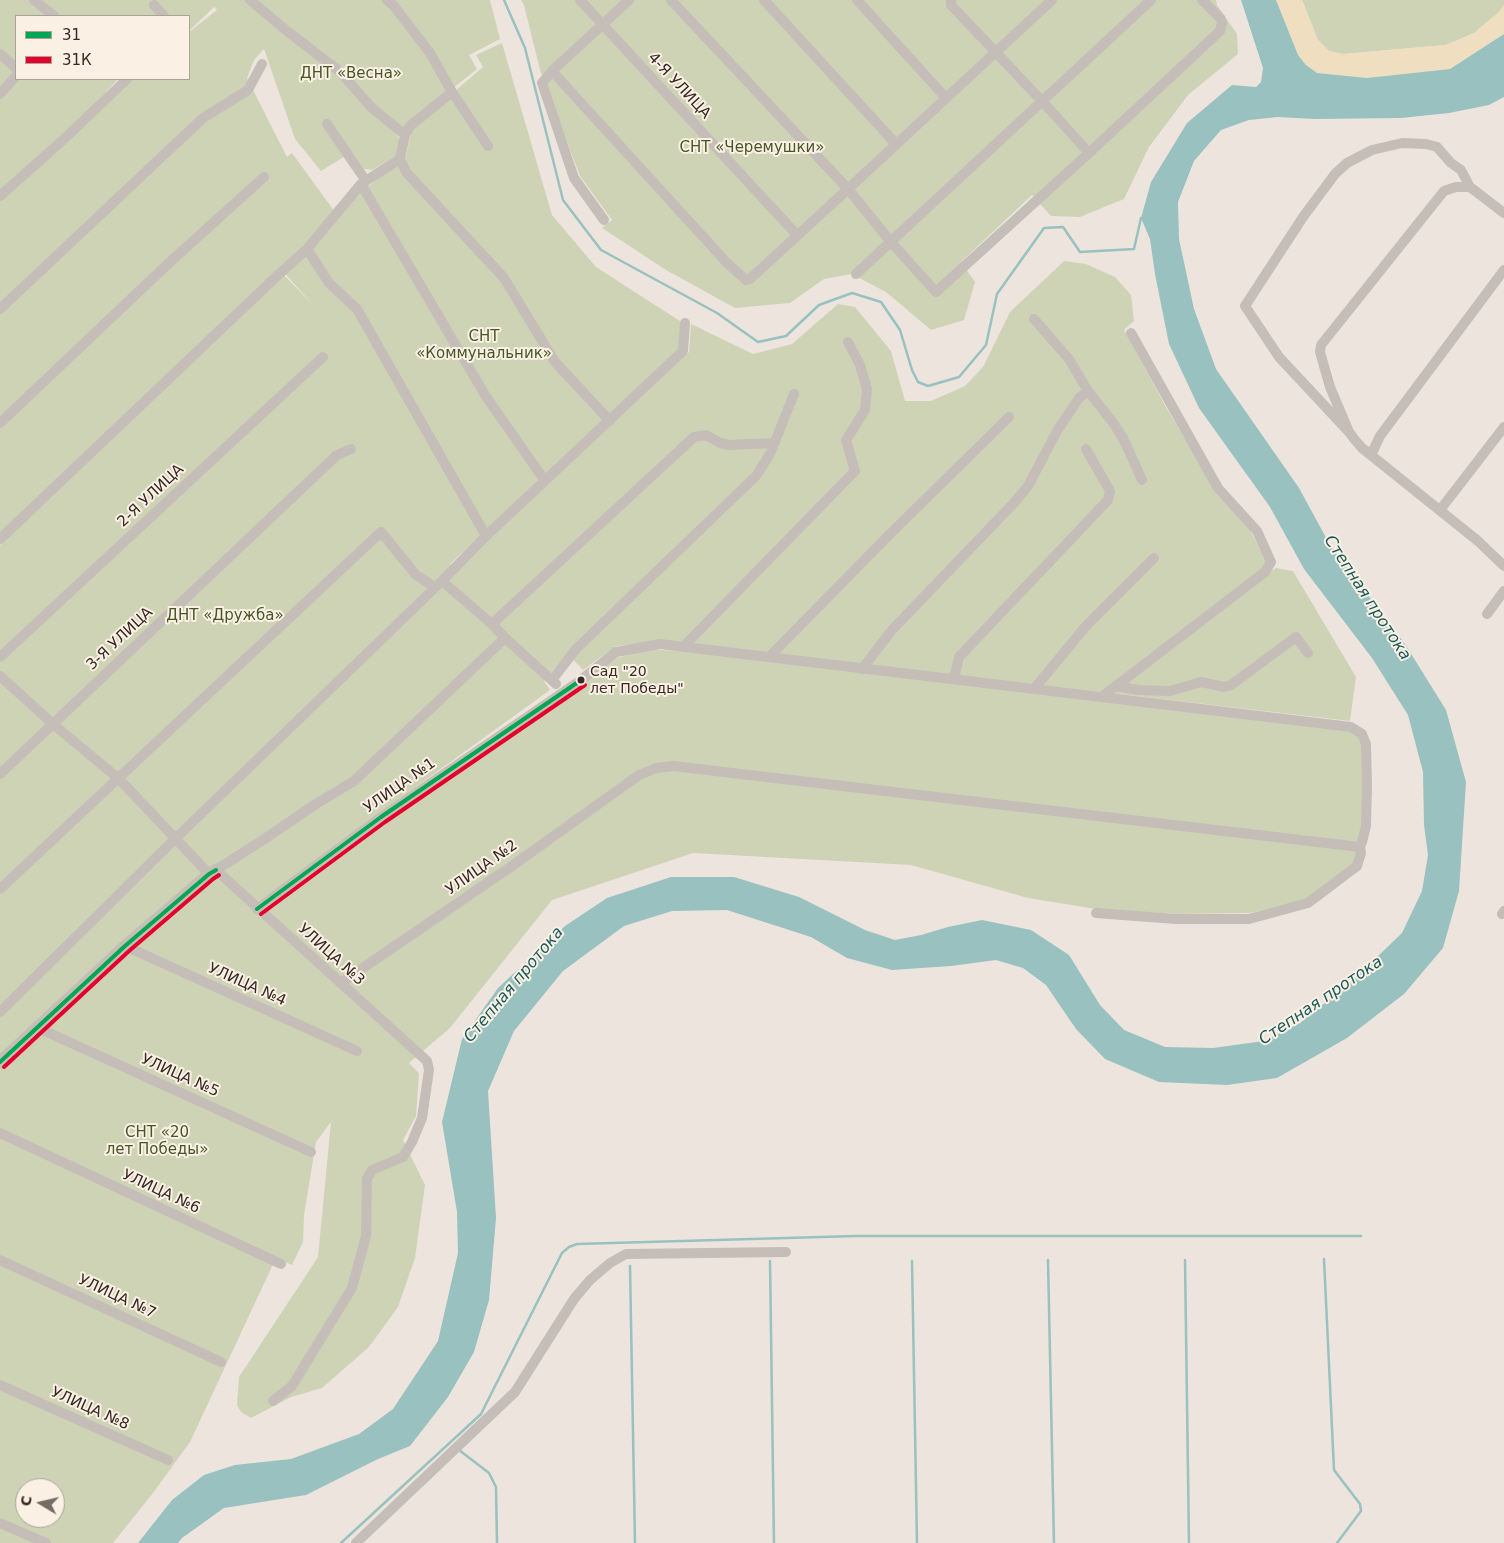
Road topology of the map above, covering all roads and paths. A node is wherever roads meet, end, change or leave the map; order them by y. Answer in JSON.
{"nodes":[{"id":1,"x":34,"y":0,"type":"edge"},
{"id":2,"x":250,"y":0,"type":"edge"},
{"id":3,"x":387,"y":0,"type":"edge"},
{"id":4,"x":580,"y":0,"type":"edge"},
{"id":5,"x":629,"y":0,"type":"edge"},
{"id":6,"x":671,"y":0,"type":"edge"},
{"id":7,"x":764,"y":0,"type":"edge"},
{"id":8,"x":857,"y":0,"type":"edge"},
{"id":9,"x":951,"y":0,"type":"edge"},
{"id":10,"x":1052,"y":0,"type":"edge"},
{"id":11,"x":1151,"y":0,"type":"edge"},
{"id":12,"x":1202,"y":0,"type":"edge"},
{"id":13,"x":154,"y":5,"type":"dead end"},
{"id":14,"x":53,"y":15,"type":"edge"},
{"id":15,"x":163,"y":15,"type":"edge"},
{"id":16,"x":602,"y":25,"type":"junction"},
{"id":17,"x":996,"y":53,"type":"junction"},
{"id":18,"x":0,"y":54,"type":"edge"},
{"id":19,"x":262,"y":64,"type":"dead end"},
{"id":20,"x":15,"y":67,"type":"edge"},
{"id":21,"x":552,"y":71,"type":"junction"},
{"id":22,"x":15,"y":77,"type":"edge"},
{"id":23,"x":126,"y":80,"type":"edge"},
{"id":24,"x":452,"y":92,"type":"junction"},
{"id":25,"x":0,"y":94,"type":"edge"},
{"id":26,"x":946,"y":98,"type":"junction"},
{"id":27,"x":1042,"y":101,"type":"junction"},
{"id":28,"x":327,"y":124,"type":"dead end"},
{"id":29,"x":405,"y":135,"type":"junction"},
{"id":30,"x":896,"y":144,"type":"junction"},
{"id":31,"x":488,"y":146,"type":"dead end"},
{"id":32,"x":1089,"y":153,"type":"junction"},
{"id":33,"x":400,"y":159,"type":"junction"},
{"id":34,"x":264,"y":177,"type":"dead end"},
{"id":35,"x":363,"y":182,"type":"junction"},
{"id":36,"x":1470,"y":187,"type":"junction"},
{"id":37,"x":848,"y":189,"type":"junction"},
{"id":38,"x":0,"y":196,"type":"edge"},
{"id":39,"x":1504,"y":214,"type":"edge"},
{"id":40,"x":604,"y":220,"type":"dead end"},
{"id":41,"x":797,"y":236,"type":"junction"},
{"id":42,"x":891,"y":242,"type":"junction"},
{"id":43,"x":307,"y":249,"type":"junction"},
{"id":44,"x":1504,"y":270,"type":"edge"},
{"id":45,"x":856,"y":274,"type":"dead end"},
{"id":46,"x":0,"y":309,"type":"edge"},
{"id":47,"x":1034,"y":319,"type":"dead end"},
{"id":48,"x":685,"y":323,"type":"dead end"},
{"id":49,"x":1131,"y":333,"type":"dead end"},
{"id":50,"x":848,"y":342,"type":"dead end"},
{"id":51,"x":323,"y":357,"type":"dead end"},
{"id":52,"x":1088,"y":391,"type":"junction"},
{"id":53,"x":794,"y":394,"type":"dead end"},
{"id":54,"x":1008,"y":417,"type":"dead end"},
{"id":55,"x":610,"y":421,"type":"junction"},
{"id":56,"x":0,"y":423,"type":"edge"},
{"id":57,"x":1504,"y":427,"type":"edge"},
{"id":58,"x":1349,"y":432,"type":"junction"},
{"id":59,"x":774,"y":443,"type":"junction"},
{"id":60,"x":351,"y":449,"type":"dead end"},
{"id":61,"x":1086,"y":449,"type":"dead end"},
{"id":62,"x":1371,"y":455,"type":"junction"},
{"id":63,"x":1142,"y":480,"type":"dead end"},
{"id":64,"x":545,"y":481,"type":"junction"},
{"id":65,"x":1440,"y":510,"type":"junction"},
{"id":66,"x":486,"y":536,"type":"junction"},
{"id":67,"x":0,"y":539,"type":"edge"},
{"id":68,"x":1154,"y":558,"type":"dead end"},
{"id":69,"x":1504,"y":566,"type":"edge"},
{"id":70,"x":438,"y":584,"type":"junction"},
{"id":71,"x":1504,"y":592,"type":"edge"},
{"id":72,"x":1487,"y":614,"type":"dead end"},
{"id":73,"x":492,"y":624,"type":"junction"},
{"id":74,"x":504,"y":638,"type":"junction"},
{"id":75,"x":684,"y":646,"type":"junction"},
{"id":76,"x":1308,"y":653,"type":"dead end"},
{"id":77,"x":0,"y":657,"type":"edge"},
{"id":78,"x":768,"y":657,"type":"junction"},
{"id":79,"x":862,"y":669,"type":"junction"},
{"id":80,"x":0,"y":676,"type":"edge"},
{"id":81,"x":954,"y":679,"type":"junction"},
{"id":82,"x":552,"y":680,"type":"junction"},
{"id":83,"x":1116,"y":686,"type":"junction"},
{"id":84,"x":1034,"y":689,"type":"junction"},
{"id":85,"x":562,"y":692,"type":"junction"},
{"id":86,"x":1104,"y":696,"type":"junction"},
{"id":87,"x":53,"y":724,"type":"junction"},
{"id":88,"x":0,"y":774,"type":"edge"},
{"id":89,"x":119,"y":779,"type":"junction"},
{"id":90,"x":176,"y":838,"type":"junction"},
{"id":91,"x":1360,"y":847,"type":"junction"},
{"id":92,"x":213,"y":872,"type":"junction"},
{"id":93,"x":0,"y":889,"type":"edge"},
{"id":94,"x":257,"y":909,"type":"junction"},
{"id":95,"x":1096,"y":913,"type":"dead end"},
{"id":96,"x":125,"y":946,"type":"junction"},
{"id":97,"x":341,"y":983,"type":"junction"},
{"id":98,"x":0,"y":1012,"type":"edge"},
{"id":99,"x":36,"y":1028,"type":"junction"},
{"id":100,"x":356,"y":1051,"type":"dead end"},
{"id":101,"x":0,"y":1062,"type":"edge"},
{"id":102,"x":0,"y":1134,"type":"edge"},
{"id":103,"x":311,"y":1152,"type":"dead end"},
{"id":104,"x":786,"y":1252,"type":"dead end"},
{"id":105,"x":0,"y":1260,"type":"edge"},
{"id":106,"x":282,"y":1264,"type":"dead end"},
{"id":107,"x":221,"y":1362,"type":"dead end"},
{"id":108,"x":0,"y":1384,"type":"edge"},
{"id":109,"x":273,"y":1401,"type":"dead end"},
{"id":110,"x":168,"y":1460,"type":"dead end"},
{"id":111,"x":0,"y":1523,"type":"edge"},
{"id":112,"x":46,"y":1543,"type":"edge"},
{"id":113,"x":356,"y":1543,"type":"edge"}],
"edges":[{"from":1,"to":14,"type":"street"},
{"from":2,"to":29,"type":"street"},
{"from":3,"to":24,"type":"street"},
{"from":4,"to":16,"type":"street","name":"4-Я УЛИЦА"},
{"from":5,"to":16,"type":"street"},
{"from":6,"to":37,"type":"street"},
{"from":7,"to":30,"type":"street"},
{"from":8,"to":26,"type":"street"},
{"from":9,"to":17,"type":"street"},
{"from":10,"to":17,"type":"street"},
{"from":11,"to":27,"type":"street"},
{"from":12,"to":32,"type":"street"},
{"from":13,"to":15,"type":"street"},
{"from":16,"to":21,"type":"street"},
{"from":16,"to":41,"type":"street","name":"4-Я УЛИЦА"},
{"from":17,"to":26,"type":"street"},
{"from":17,"to":27,"type":"street"},
{"from":18,"to":20,"type":"street"},
{"from":19,"to":46,"type":"street"},
{"from":21,"to":40,"type":"street"},
{"from":21,"to":41,"type":"street"},
{"from":22,"to":25,"type":"street"},
{"from":23,"to":38,"type":"street"},
{"from":24,"to":29,"type":"street"},
{"from":24,"to":31,"type":"street"},
{"from":26,"to":30,"type":"street"},
{"from":27,"to":32,"type":"street"},
{"from":27,"to":42,"type":"street"},
{"from":28,"to":35,"type":"street"},
{"from":29,"to":33,"type":"street"},
{"from":30,"to":37,"type":"street"},
{"from":32,"to":42,"type":"street"},
{"from":33,"to":35,"type":"street"},
{"from":33,"to":55,"type":"street"},
{"from":34,"to":56,"type":"street"},
{"from":35,"to":43,"type":"street"},
{"from":35,"to":64,"type":"street"},
{"from":36,"to":39,"type":"street"},
{"from":36,"to":58,"type":"street"},
{"from":36,"to":58,"type":"street"},
{"from":37,"to":41,"type":"street"},
{"from":37,"to":42,"type":"street"},
{"from":42,"to":45,"type":"street"},
{"from":43,"to":66,"type":"street"},
{"from":43,"to":67,"type":"street"},
{"from":44,"to":62,"type":"street"},
{"from":47,"to":52,"type":"street"},
{"from":48,"to":55,"type":"street"},
{"from":49,"to":83,"type":"street"},
{"from":50,"to":75,"type":"street"},
{"from":51,"to":77,"type":"street","name":"2-Я УЛИЦА"},
{"from":52,"to":63,"type":"street"},
{"from":52,"to":79,"type":"street"},
{"from":53,"to":59,"type":"street"},
{"from":54,"to":78,"type":"street"},
{"from":55,"to":64,"type":"street"},
{"from":57,"to":65,"type":"street"},
{"from":58,"to":62,"type":"street"},
{"from":59,"to":73,"type":"street"},
{"from":59,"to":82,"type":"street"},
{"from":60,"to":87,"type":"street","name":"3-Я УЛИЦА"},
{"from":61,"to":81,"type":"street"},
{"from":62,"to":65,"type":"street"},
{"from":64,"to":66,"type":"street"},
{"from":65,"to":69,"type":"street"},
{"from":66,"to":70,"type":"street"},
{"from":68,"to":84,"type":"street"},
{"from":70,"to":73,"type":"street"},
{"from":70,"to":89,"type":"street"},
{"from":70,"to":90,"type":"street"},
{"from":71,"to":72,"type":"street"},
{"from":73,"to":74,"type":"street"},
{"from":74,"to":82,"type":"street"},
{"from":74,"to":92,"type":"street"},
{"from":75,"to":78,"type":"street","name":"УЛИЦА №1"},
{"from":75,"to":85,"type":"street","name":"УЛИЦА №1"},
{"from":76,"to":83,"type":"street"},
{"from":78,"to":79,"type":"street","name":"УЛИЦА №1"},
{"from":79,"to":81,"type":"street","name":"УЛИЦА №1"},
{"from":80,"to":87,"type":"street","name":"УЛИЦА №3"},
{"from":81,"to":84,"type":"street","name":"УЛИЦА №1"},
{"from":82,"to":85,"type":"street"},
{"from":83,"to":86,"type":"street"},
{"from":84,"to":86,"type":"street","name":"УЛИЦА №1"},
{"from":85,"to":94,"type":"street","name":"УЛИЦА №1"},
{"from":86,"to":91,"type":"street","name":"УЛИЦА №1"},
{"from":87,"to":88,"type":"street","name":"3-Я УЛИЦА"},
{"from":87,"to":89,"type":"street","name":"УЛИЦА №3"},
{"from":89,"to":90,"type":"street","name":"УЛИЦА №3"},
{"from":89,"to":93,"type":"street"},
{"from":90,"to":92,"type":"street","name":"УЛИЦА №3"},
{"from":90,"to":98,"type":"street"},
{"from":91,"to":95,"type":"street","name":"УЛИЦА №1"},
{"from":91,"to":97,"type":"street","name":"УЛИЦА №2"},
{"from":92,"to":94,"type":"street","name":"УЛИЦА №3"},
{"from":92,"to":96,"type":"street"},
{"from":94,"to":97,"type":"street","name":"УЛИЦА №3"},
{"from":96,"to":99,"type":"street"},
{"from":96,"to":100,"type":"street","name":"УЛИЦА №4"},
{"from":97,"to":109,"type":"street","name":"УЛИЦА №3"},
{"from":99,"to":101,"type":"street"},
{"from":99,"to":103,"type":"street","name":"УЛИЦА №5"},
{"from":102,"to":106,"type":"street","name":"УЛИЦА №6"},
{"from":104,"to":113,"type":"street"},
{"from":105,"to":107,"type":"street","name":"УЛИЦА №7"},
{"from":108,"to":110,"type":"street","name":"УЛИЦА №8"},
{"from":111,"to":112,"type":"street"}]}
